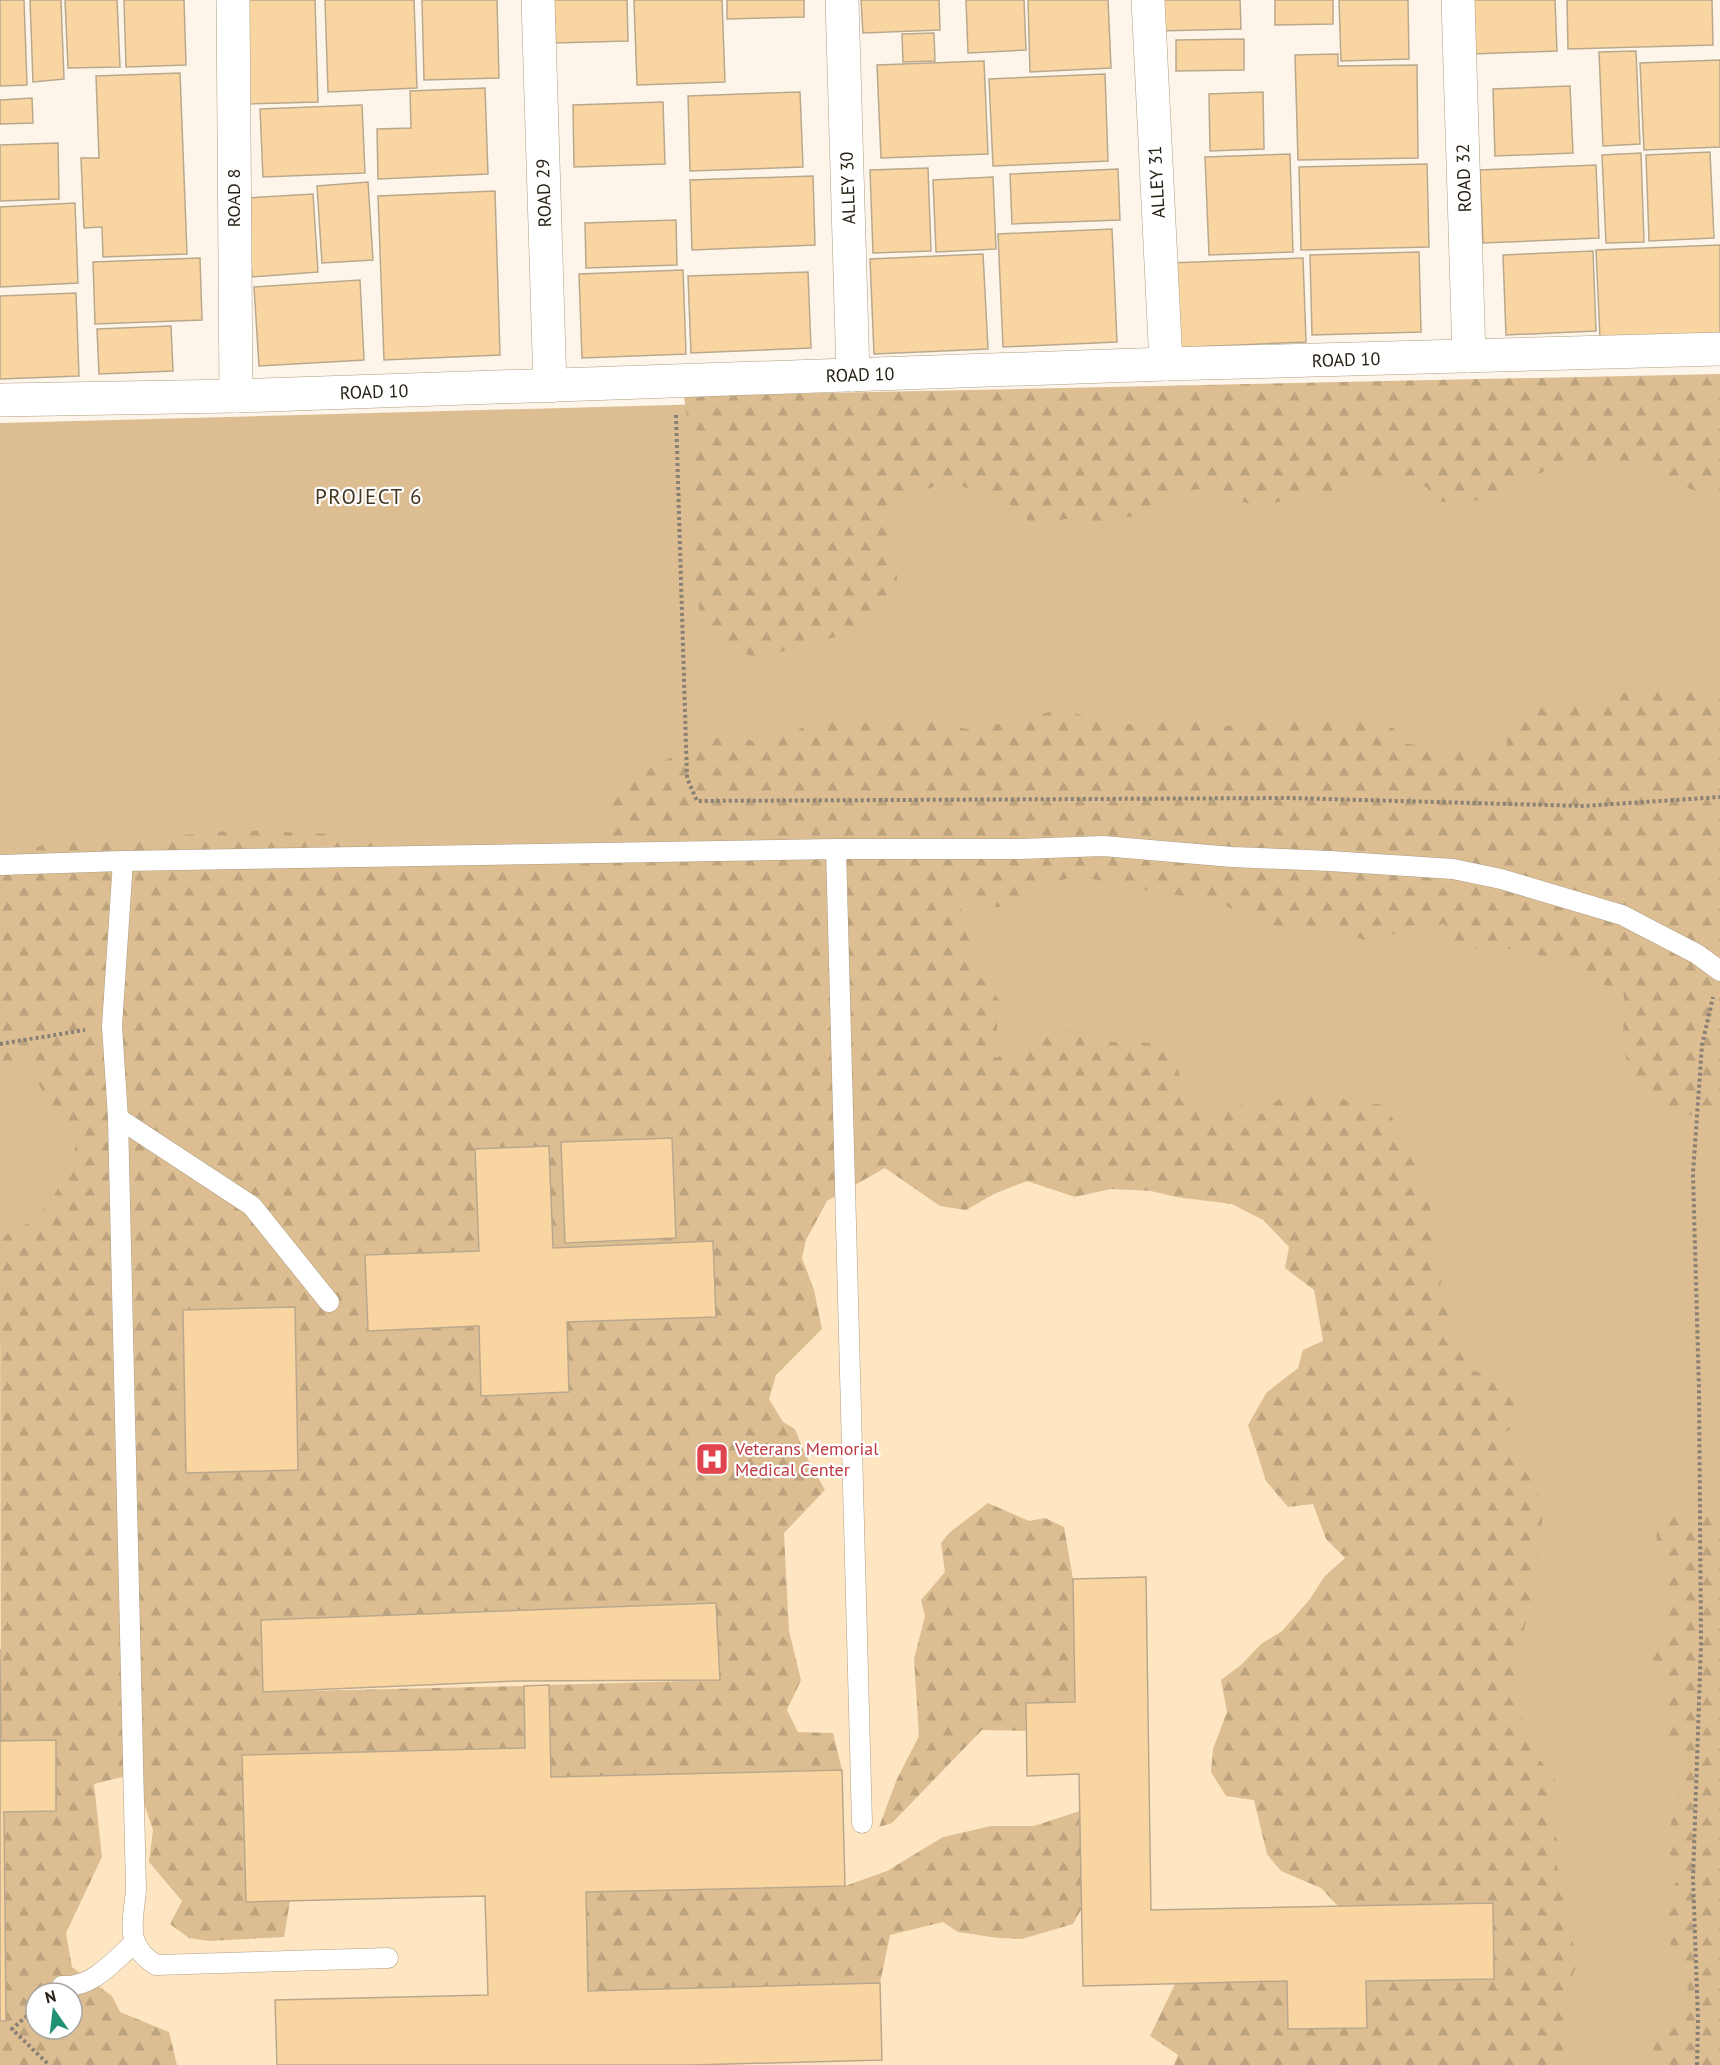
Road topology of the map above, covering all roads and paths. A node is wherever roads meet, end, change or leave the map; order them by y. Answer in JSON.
{"nodes":[{"id":1,"x":233,"y":0,"type":"edge"},
{"id":2,"x":538,"y":0,"type":"edge"},
{"id":3,"x":842,"y":0,"type":"edge"},
{"id":4,"x":1148,"y":0,"type":"edge"},
{"id":5,"x":1458,"y":0,"type":"edge"},
{"id":6,"x":1720,"y":349,"type":"edge"},
{"id":7,"x":1469,"y":356,"type":"junction"},
{"id":8,"x":1166,"y":364,"type":"junction"},
{"id":9,"x":854,"y":375,"type":"junction"},
{"id":10,"x":674,"y":381,"type":"junction"},
{"id":11,"x":550,"y":386,"type":"junction"},
{"id":12,"x":236,"y":396,"type":"junction"},
{"id":13,"x":0,"y":400,"type":"edge"},
{"id":14,"x":1720,"y":797,"type":"edge"},
{"id":15,"x":836,"y":849,"type":"junction"},
{"id":16,"x":123,"y":861,"type":"junction"},
{"id":17,"x":0,"y":865,"type":"edge"},
{"id":18,"x":1719,"y":971,"type":"edge"},
{"id":19,"x":112,"y":1026,"type":"junction"},
{"id":20,"x":0,"y":1044,"type":"edge"},
{"id":21,"x":118,"y":1118,"type":"junction"},
{"id":22,"x":329,"y":1302,"type":"dead end"},
{"id":23,"x":862,"y":1823,"type":"dead end"},
{"id":24,"x":134,"y":1943,"type":"junction"},
{"id":25,"x":388,"y":1958,"type":"dead end"},
{"id":26,"x":84,"y":1982,"type":"edge"},
{"id":27,"x":24,"y":2018,"type":"edge"},
{"id":28,"x":24,"y":2041,"type":"edge"},
{"id":29,"x":24,"y":2041,"type":"edge"},
{"id":30,"x":49,"y":2065,"type":"edge"},
{"id":31,"x":1697,"y":2065,"type":"edge"}],
"edges":[{"from":1,"to":12,"type":"street","name":"ROAD 8"},
{"from":2,"to":11,"type":"street","name":"ROAD 29"},
{"from":3,"to":9,"type":"street","name":"ALLEY 30"},
{"from":4,"to":8,"type":"street","name":"ALLEY 31"},
{"from":5,"to":7,"type":"street","name":"ROAD 32"},
{"from":6,"to":7,"type":"street","name":"ROAD 10"},
{"from":7,"to":8,"type":"street","name":"ROAD 10"},
{"from":8,"to":9,"type":"street","name":"ROAD 10"},
{"from":9,"to":10,"type":"street","name":"ROAD 10"},
{"from":10,"to":11,"type":"street","name":"ROAD 10"},
{"from":10,"to":14,"type":"path"},
{"from":11,"to":12,"type":"street","name":"ROAD 10"},
{"from":12,"to":13,"type":"street","name":"ROAD 10"},
{"from":15,"to":16,"type":"lane"},
{"from":15,"to":18,"type":"lane"},
{"from":15,"to":23,"type":"lane"},
{"from":16,"to":17,"type":"lane"},
{"from":16,"to":19,"type":"lane"},
{"from":18,"to":31,"type":"path"},
{"from":19,"to":20,"type":"path"},
{"from":19,"to":21,"type":"lane"},
{"from":21,"to":22,"type":"lane"},
{"from":21,"to":24,"type":"lane"},
{"from":24,"to":25,"type":"lane"},
{"from":24,"to":26,"type":"lane"},
{"from":27,"to":29,"type":"path"},
{"from":28,"to":30,"type":"path"}]}
